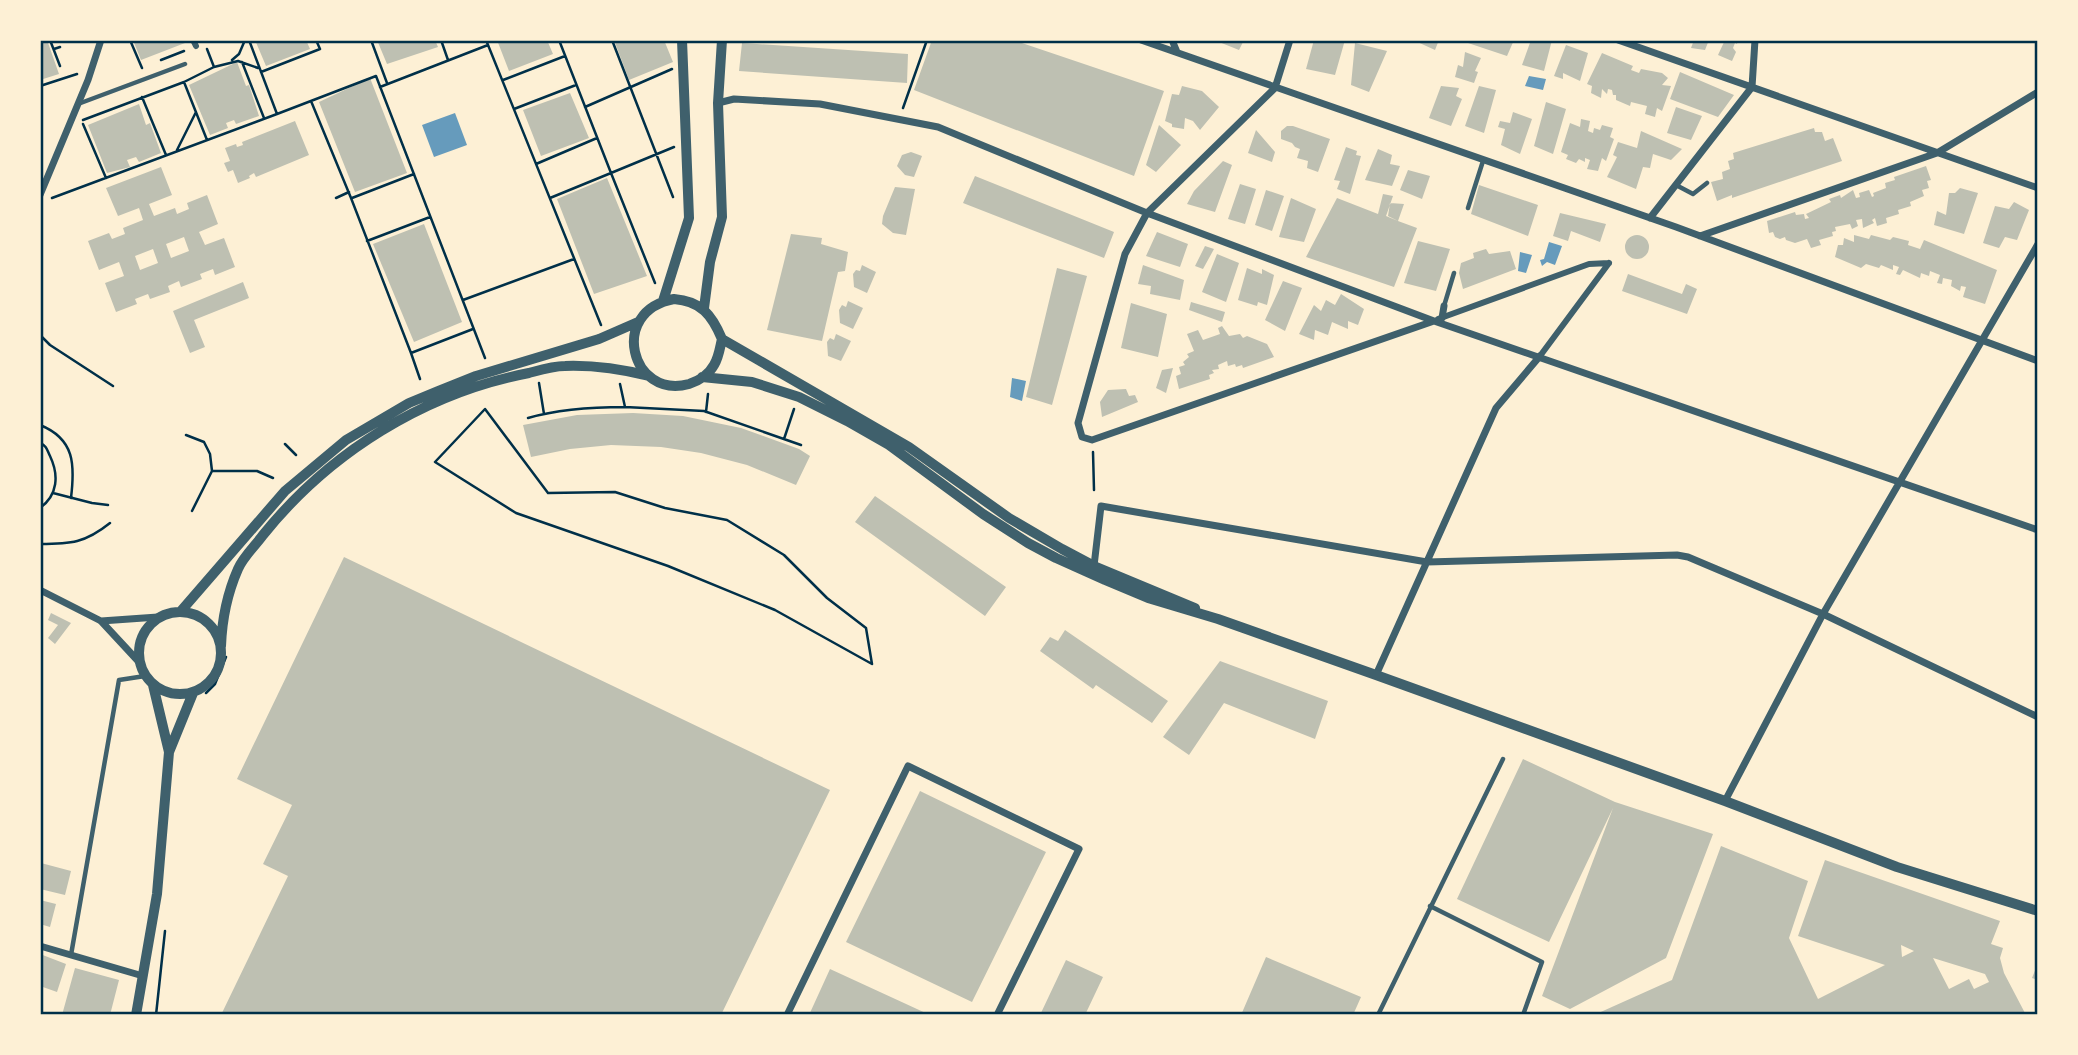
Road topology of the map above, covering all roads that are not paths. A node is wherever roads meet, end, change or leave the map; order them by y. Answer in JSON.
{"nodes":[{"id":1,"x":101,"y":40,"type":"edge"},
{"id":2,"x":682,"y":40,"type":"edge"},
{"id":3,"x":722,"y":40,"type":"edge"},
{"id":4,"x":1141,"y":40,"type":"edge"},
{"id":5,"x":1172,"y":40,"type":"edge"},
{"id":6,"x":1290,"y":40,"type":"edge"},
{"id":7,"x":1618,"y":40,"type":"edge"},
{"id":8,"x":1755,"y":40,"type":"edge"},
{"id":9,"x":1177,"y":52,"type":"junction"},
{"id":10,"x":185,"y":64,"type":"dead end"},
{"id":11,"x":1752,"y":87,"type":"junction"},
{"id":12,"x":1275,"y":88,"type":"junction"},
{"id":13,"x":2038,"y":92,"type":"edge"},
{"id":14,"x":718,"y":103,"type":"junction"},
{"id":15,"x":78,"y":104,"type":"junction"},
{"id":16,"x":1937,"y":153,"type":"junction"},
{"id":17,"x":1483,"y":161,"type":"junction"},
{"id":18,"x":1707,"y":183,"type":"dead end"},
{"id":19,"x":1676,"y":185,"type":"junction"},
{"id":20,"x":2038,"y":188,"type":"edge"},
{"id":21,"x":40,"y":195,"type":"edge"},
{"id":22,"x":1468,"y":208,"type":"dead end"},
{"id":23,"x":1147,"y":213,"type":"junction"},
{"id":24,"x":1650,"y":218,"type":"junction"},
{"id":25,"x":1700,"y":236,"type":"junction"},
{"id":26,"x":2038,"y":244,"type":"edge"},
{"id":27,"x":1454,"y":273,"type":"dead end"},
{"id":28,"x":663,"y":301,"type":"junction"},
{"id":29,"x":1444,"y":306,"type":"joint"},
{"id":30,"x":704,"y":308,"type":"junction"},
{"id":31,"x":1438,"y":319,"type":"junction"},
{"id":32,"x":638,"y":322,"type":"junction"},
{"id":33,"x":722,"y":339,"type":"junction"},
{"id":34,"x":1983,"y":341,"type":"junction"},
{"id":35,"x":1540,"y":356,"type":"junction"},
{"id":36,"x":2038,"y":361,"type":"edge"},
{"id":37,"x":649,"y":376,"type":"junction"},
{"id":38,"x":702,"y":377,"type":"junction"},
{"id":39,"x":839,"y":412,"type":"junction"},
{"id":40,"x":860,"y":424,"type":"junction"},
{"id":41,"x":1899,"y":481,"type":"junction"},
{"id":42,"x":2038,"y":530,"type":"edge"},
{"id":43,"x":1427,"y":562,"type":"junction"},
{"id":44,"x":1094,"y":566,"type":"junction"},
{"id":45,"x":40,"y":590,"type":"edge"},
{"id":46,"x":181,"y":611,"type":"junction"},
{"id":47,"x":1823,"y":614,"type":"junction"},
{"id":48,"x":158,"y":617,"type":"junction"},
{"id":49,"x":1218,"y":619,"type":"junction"},
{"id":50,"x":101,"y":621,"type":"junction"},
{"id":51,"x":224,"y":651,"type":"junction"},
{"id":52,"x":139,"y":662,"type":"junction"},
{"id":53,"x":1376,"y":675,"type":"junction"},
{"id":54,"x":145,"y":676,"type":"junction"},
{"id":55,"x":153,"y":685,"type":"junction"},
{"id":56,"x":197,"y":695,"type":"junction"},
{"id":57,"x":2038,"y":717,"type":"edge"},
{"id":58,"x":169,"y":752,"type":"junction"},
{"id":59,"x":1503,"y":759,"type":"dead end"},
{"id":60,"x":1725,"y":801,"type":"junction"},
{"id":61,"x":1430,"y":906,"type":"junction"},
{"id":62,"x":2038,"y":911,"type":"edge"},
{"id":63,"x":40,"y":946,"type":"edge"},
{"id":64,"x":71,"y":956,"type":"junction"},
{"id":65,"x":144,"y":976,"type":"junction"},
{"id":66,"x":136,"y":1015,"type":"edge"},
{"id":67,"x":787,"y":1015,"type":"edge"},
{"id":68,"x":998,"y":1015,"type":"edge"},
{"id":69,"x":1378,"y":1015,"type":"edge"},
{"id":70,"x":1523,"y":1015,"type":"edge"}],
"edges":[{"from":1,"to":15,"type":"street"},
{"from":2,"to":28,"type":"street"},
{"from":3,"to":14,"type":"street"},
{"from":4,"to":9,"type":"street"},
{"from":5,"to":9,"type":"street"},
{"from":6,"to":12,"type":"street"},
{"from":7,"to":11,"type":"street"},
{"from":8,"to":11,"type":"street"},
{"from":9,"to":12,"type":"street"},
{"from":10,"to":15,"type":"lane"},
{"from":11,"to":16,"type":"street"},
{"from":11,"to":19,"type":"street"},
{"from":12,"to":17,"type":"street"},
{"from":12,"to":23,"type":"street"},
{"from":13,"to":16,"type":"street"},
{"from":14,"to":23,"type":"street"},
{"from":14,"to":30,"type":"street"},
{"from":15,"to":21,"type":"street"},
{"from":16,"to":20,"type":"street"},
{"from":16,"to":25,"type":"street"},
{"from":17,"to":22,"type":"lane"},
{"from":17,"to":24,"type":"street"},
{"from":18,"to":19,"type":"lane"},
{"from":19,"to":24,"type":"street"},
{"from":23,"to":31,"type":"street"},
{"from":23,"to":31,"type":"street"},
{"from":24,"to":25,"type":"street"},
{"from":25,"to":34,"type":"street"},
{"from":26,"to":34,"type":"street"},
{"from":27,"to":29,"type":"lane"},
{"from":28,"to":30,"type":"street"},
{"from":28,"to":32,"type":"street"},
{"from":29,"to":31,"type":"street"},
{"from":30,"to":33,"type":"street"},
{"from":31,"to":35,"type":"street"},
{"from":31,"to":35,"type":"street"},
{"from":32,"to":37,"type":"street"},
{"from":32,"to":46,"type":"street"},
{"from":33,"to":38,"type":"street"},
{"from":33,"to":39,"type":"street"},
{"from":34,"to":36,"type":"street"},
{"from":34,"to":41,"type":"street"},
{"from":35,"to":41,"type":"street"},
{"from":35,"to":43,"type":"street"},
{"from":37,"to":38,"type":"street"},
{"from":37,"to":51,"type":"street"},
{"from":38,"to":39,"type":"street"},
{"from":39,"to":40,"type":"street"},
{"from":40,"to":44,"type":"street"},
{"from":40,"to":49,"type":"street"},
{"from":41,"to":42,"type":"street"},
{"from":41,"to":47,"type":"street"},
{"from":43,"to":44,"type":"street"},
{"from":43,"to":47,"type":"street"},
{"from":43,"to":53,"type":"street"},
{"from":44,"to":49,"type":"street"},
{"from":45,"to":50,"type":"street"},
{"from":46,"to":48,"type":"street"},
{"from":46,"to":51,"type":"street"},
{"from":47,"to":57,"type":"street"},
{"from":47,"to":60,"type":"street"},
{"from":48,"to":50,"type":"street"},
{"from":48,"to":52,"type":"street"},
{"from":49,"to":53,"type":"street"},
{"from":50,"to":52,"type":"street"},
{"from":51,"to":56,"type":"street"},
{"from":52,"to":54,"type":"street"},
{"from":53,"to":60,"type":"street"},
{"from":54,"to":55,"type":"street"},
{"from":54,"to":64,"type":"lane"},
{"from":55,"to":56,"type":"street"},
{"from":55,"to":58,"type":"street"},
{"from":56,"to":58,"type":"street"},
{"from":58,"to":65,"type":"street"},
{"from":59,"to":61,"type":"lane"},
{"from":60,"to":62,"type":"street"},
{"from":61,"to":69,"type":"lane"},
{"from":61,"to":70,"type":"lane"},
{"from":63,"to":64,"type":"street"},
{"from":64,"to":65,"type":"street"},
{"from":65,"to":66,"type":"street"},
{"from":67,"to":68,"type":"street"}]}
